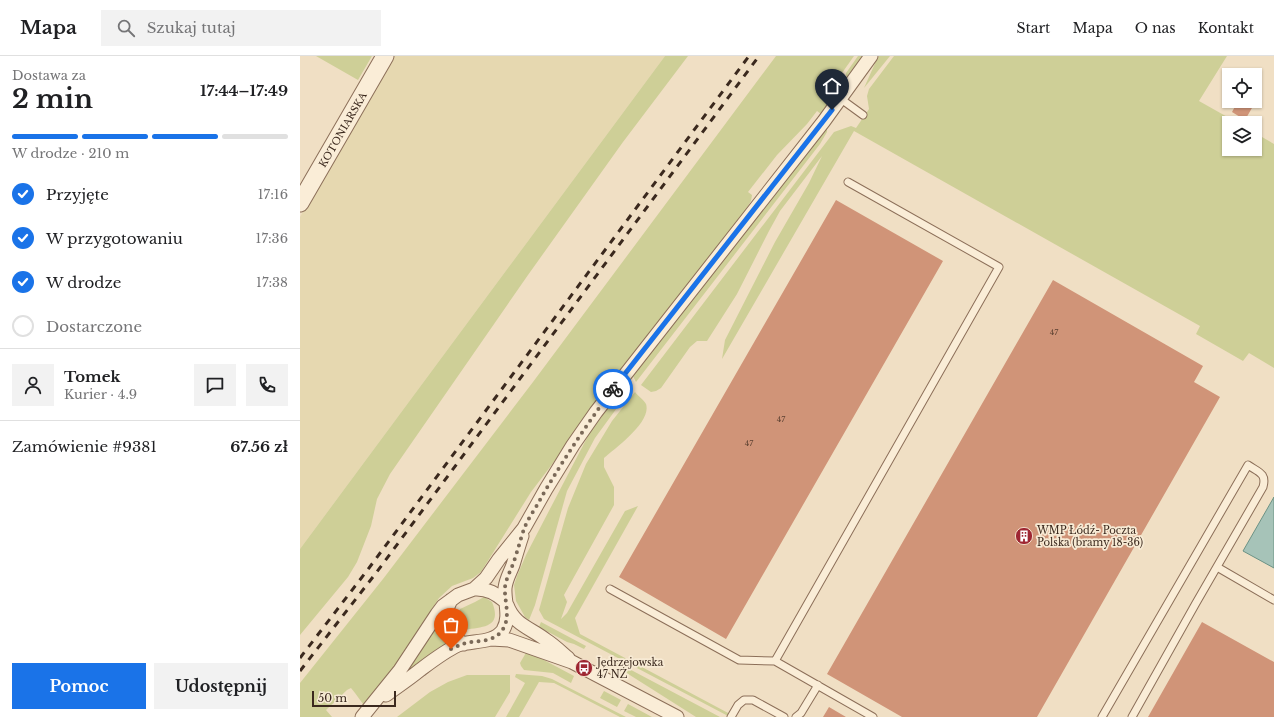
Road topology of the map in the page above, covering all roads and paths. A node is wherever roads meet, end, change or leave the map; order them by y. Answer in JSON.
{"nodes":[{"id":1,"x":385,"y":56,"type":"edge"},
{"id":2,"x":871,"y":56,"type":"edge"},
{"id":3,"x":841,"y":99,"type":"junction"},
{"id":4,"x":863,"y":116,"type":"dead end"},
{"id":5,"x":848,"y":182,"type":"dead end"},
{"id":6,"x":300,"y":203,"type":"edge"},
{"id":7,"x":524,"y":528,"type":"junction"},
{"id":8,"x":1217,"y":567,"type":"junction"},
{"id":9,"x":474,"y":589,"type":"junction"},
{"id":10,"x":610,"y":589,"type":"dead end"},
{"id":11,"x":451,"y":600,"type":"junction"},
{"id":12,"x":1274,"y":600,"type":"edge"},
{"id":13,"x":506,"y":602,"type":"junction"},
{"id":14,"x":491,"y":639,"type":"junction"},
{"id":15,"x":464,"y":644,"type":"junction"},
{"id":16,"x":775,"y":661,"type":"junction"},
{"id":17,"x":572,"y":662,"type":"junction"},
{"id":18,"x":818,"y":685,"type":"junction"},
{"id":19,"x":374,"y":703,"type":"junction"},
{"id":20,"x":362,"y":717,"type":"edge"},
{"id":21,"x":677,"y":717,"type":"edge"},
{"id":22,"x":731,"y":717,"type":"edge"},
{"id":23,"x":784,"y":717,"type":"edge"},
{"id":24,"x":796,"y":717,"type":"edge"},
{"id":25,"x":873,"y":717,"type":"edge"},
{"id":26,"x":1102,"y":717,"type":"edge"},
{"id":27,"x":1132,"y":717,"type":"edge"}],
"edges":[{"from":1,"to":6,"type":"street","name":"KOTONIARSKA"},
{"from":2,"to":3,"type":"street"},
{"from":3,"to":4,"type":"lane"},
{"from":3,"to":7,"type":"street"},
{"from":5,"to":16,"type":"lane"},
{"from":7,"to":9,"type":"street"},
{"from":7,"to":13,"type":"street"},
{"from":8,"to":12,"type":"lane"},
{"from":8,"to":26,"type":"lane"},
{"from":8,"to":27,"type":"lane"},
{"from":9,"to":11,"type":"street"},
{"from":9,"to":13,"type":"street"},
{"from":10,"to":16,"type":"lane"},
{"from":11,"to":15,"type":"street"},
{"from":11,"to":19,"type":"street"},
{"from":13,"to":14,"type":"street"},
{"from":13,"to":17,"type":"street"},
{"from":14,"to":15,"type":"street"},
{"from":14,"to":17,"type":"street"},
{"from":15,"to":19,"type":"street"},
{"from":16,"to":18,"type":"lane"},
{"from":17,"to":21,"type":"street"},
{"from":18,"to":24,"type":"lane"},
{"from":18,"to":25,"type":"lane"},
{"from":19,"to":20,"type":"street"},
{"from":22,"to":23,"type":"lane"}]}
